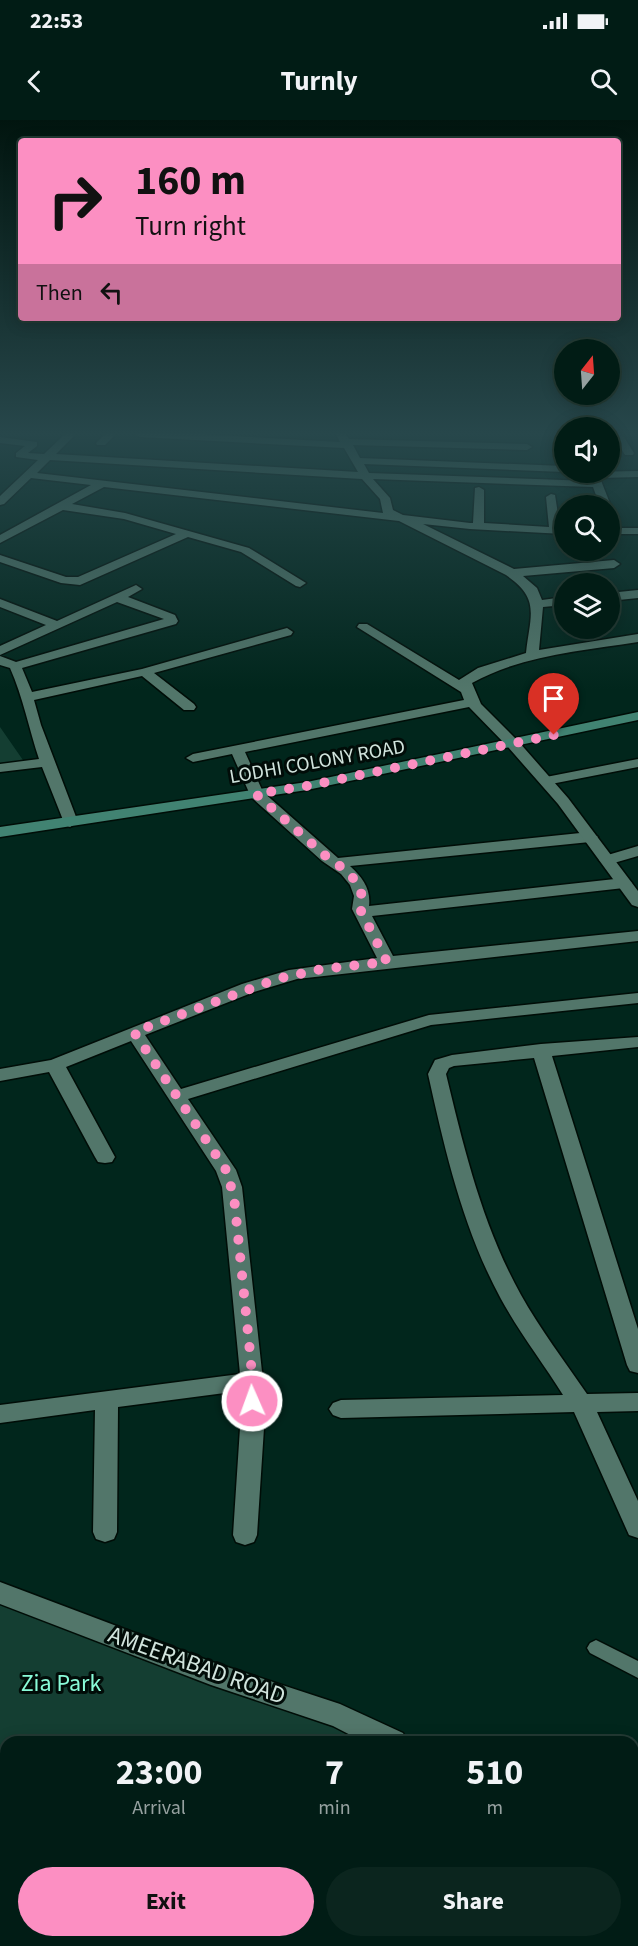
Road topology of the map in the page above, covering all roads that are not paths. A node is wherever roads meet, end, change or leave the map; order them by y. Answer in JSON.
{"nodes":[{"id":1,"x":37,"y":519,"type":"edge"},
{"id":2,"x":138,"y":519,"type":"edge"},
{"id":3,"x":403,"y":519,"type":"edge"},
{"id":4,"x":422,"y":519,"type":"edge"},
{"id":5,"x":478,"y":519,"type":"edge"},
{"id":6,"x":478,"y":526,"type":"junction"},
{"id":7,"x":620,"y":529,"type":"edge"},
{"id":8,"x":554,"y":531,"type":"edge"},
{"id":9,"x":638,"y":531,"type":"edge"},
{"id":10,"x":188,"y":532,"type":"junction"},
{"id":11,"x":0,"y":540,"type":"edge"},
{"id":12,"x":0,"y":558,"type":"edge"},
{"id":13,"x":614,"y":564,"type":"dead end"},
{"id":14,"x":513,"y":573,"type":"junction"},
{"id":15,"x":300,"y":583,"type":"dead end"},
{"id":16,"x":136,"y":589,"type":"dead end"},
{"id":17,"x":638,"y":594,"type":"edge"},
{"id":18,"x":620,"y":596,"type":"edge"},
{"id":19,"x":118,"y":598,"type":"junction"},
{"id":20,"x":554,"y":602,"type":"edge"},
{"id":21,"x":0,"y":603,"type":"edge"},
{"id":22,"x":536,"y":604,"type":"junction"},
{"id":23,"x":57,"y":625,"type":"junction"},
{"id":24,"x":363,"y":627,"type":"dead end"},
{"id":25,"x":286,"y":632,"type":"dead end"},
{"id":26,"x":638,"y":638,"type":"edge"},
{"id":27,"x":0,"y":651,"type":"edge"},
{"id":28,"x":532,"y":655,"type":"junction"},
{"id":29,"x":0,"y":660,"type":"edge"},
{"id":30,"x":15,"y":666,"type":"junction"},
{"id":31,"x":144,"y":672,"type":"junction"},
{"id":32,"x":465,"y":689,"type":"junction"},
{"id":33,"x":27,"y":697,"type":"junction"},
{"id":34,"x":473,"y":702,"type":"junction"},
{"id":35,"x":189,"y":707,"type":"dead end"},
{"id":36,"x":638,"y":716,"type":"edge"},
{"id":37,"x":513,"y":744,"type":"junction"},
{"id":38,"x":237,"y":750,"type":"junction"},
{"id":39,"x":193,"y":758,"type":"dead end"},
{"id":40,"x":48,"y":762,"type":"junction"},
{"id":41,"x":638,"y":763,"type":"edge"},
{"id":42,"x":0,"y":768,"type":"edge"},
{"id":43,"x":546,"y":781,"type":"junction"},
{"id":44,"x":256,"y":794,"type":"junction"},
{"id":45,"x":70,"y":822,"type":"junction"},
{"id":46,"x":0,"y":832,"type":"edge"},
{"id":47,"x":590,"y":837,"type":"junction"},
{"id":48,"x":638,"y":851,"type":"edge"},
{"id":49,"x":607,"y":860,"type":"junction"},
{"id":50,"x":336,"y":863,"type":"junction"},
{"id":51,"x":624,"y":883,"type":"junction"},
{"id":52,"x":638,"y":902,"type":"edge"},
{"id":53,"x":363,"y":912,"type":"junction"},
{"id":54,"x":638,"y":936,"type":"edge"},
{"id":55,"x":387,"y":962,"type":"junction"},
{"id":56,"x":638,"y":999,"type":"edge"},
{"id":57,"x":134,"y":1032,"type":"junction"},
{"id":58,"x":638,"y":1042,"type":"edge"},
{"id":59,"x":541,"y":1050,"type":"junction"},
{"id":60,"x":55,"y":1065,"type":"junction"},
{"id":61,"x":1,"y":1073,"type":"edge"},
{"id":62,"x":178,"y":1095,"type":"junction"},
{"id":63,"x":105,"y":1157,"type":"dead end"},
{"id":64,"x":638,"y":1365,"type":"edge"},
{"id":65,"x":252,"y":1381,"type":"junction"},
{"id":66,"x":107,"y":1400,"type":"junction"},
{"id":67,"x":638,"y":1402,"type":"edge"},
{"id":68,"x":582,"y":1405,"type":"junction"},
{"id":69,"x":341,"y":1409,"type":"dead end"},
{"id":70,"x":0,"y":1414,"type":"edge"},
{"id":71,"x":638,"y":1528,"type":"edge"},
{"id":72,"x":105,"y":1532,"type":"dead end"},
{"id":73,"x":245,"y":1535,"type":"dead end"},
{"id":74,"x":0,"y":1593,"type":"edge"},
{"id":75,"x":596,"y":1648,"type":"dead end"},
{"id":76,"x":638,"y":1670,"type":"edge"},
{"id":77,"x":381,"y":1736,"type":"edge"}],
"edges":[{"from":1,"to":11,"type":"street"},
{"from":2,"to":10,"type":"street"},
{"from":3,"to":14,"type":"street"},
{"from":4,"to":6,"type":"street"},
{"from":5,"to":6,"type":"street"},
{"from":6,"to":8,"type":"street"},
{"from":7,"to":9,"type":"street"},
{"from":10,"to":12,"type":"street"},
{"from":10,"to":15,"type":"street"},
{"from":13,"to":14,"type":"street"},
{"from":14,"to":22,"type":"street"},
{"from":16,"to":19,"type":"street"},
{"from":17,"to":18,"type":"street"},
{"from":19,"to":23,"type":"street"},
{"from":19,"to":30,"type":"street"},
{"from":20,"to":22,"type":"street"},
{"from":21,"to":23,"type":"street"},
{"from":22,"to":28,"type":"street"},
{"from":23,"to":27,"type":"street"},
{"from":24,"to":32,"type":"street"},
{"from":25,"to":31,"type":"street"},
{"from":26,"to":28,"type":"street"},
{"from":28,"to":32,"type":"street"},
{"from":29,"to":30,"type":"street"},
{"from":30,"to":33,"type":"street"},
{"from":31,"to":33,"type":"street"},
{"from":31,"to":35,"type":"street"},
{"from":32,"to":34,"type":"street"},
{"from":33,"to":40,"type":"street"},
{"from":34,"to":37,"type":"street"},
{"from":34,"to":38,"type":"street"},
{"from":36,"to":37,"type":"main road","name":"LODHI COLONY ROAD"},
{"from":37,"to":43,"type":"street"},
{"from":37,"to":44,"type":"main road","name":"LODHI COLONY ROAD"},
{"from":38,"to":39,"type":"street"},
{"from":38,"to":44,"type":"street"},
{"from":40,"to":42,"type":"street"},
{"from":40,"to":45,"type":"street"},
{"from":41,"to":43,"type":"street"},
{"from":43,"to":47,"type":"street"},
{"from":44,"to":45,"type":"main road","name":"LODHI COLONY ROAD"},
{"from":44,"to":50,"type":"street"},
{"from":45,"to":46,"type":"main road","name":"LODHI COLONY ROAD"},
{"from":47,"to":49,"type":"street"},
{"from":47,"to":50,"type":"street"},
{"from":48,"to":49,"type":"street"},
{"from":49,"to":51,"type":"street"},
{"from":50,"to":53,"type":"street"},
{"from":51,"to":52,"type":"street"},
{"from":51,"to":53,"type":"street"},
{"from":53,"to":55,"type":"street"},
{"from":54,"to":55,"type":"street"},
{"from":55,"to":57,"type":"street"},
{"from":56,"to":62,"type":"street"},
{"from":57,"to":60,"type":"street"},
{"from":57,"to":62,"type":"street"},
{"from":58,"to":59,"type":"street"},
{"from":59,"to":64,"type":"street"},
{"from":59,"to":68,"type":"street"},
{"from":60,"to":61,"type":"street"},
{"from":60,"to":63,"type":"street"},
{"from":62,"to":65,"type":"street"},
{"from":65,"to":66,"type":"street"},
{"from":65,"to":73,"type":"street"},
{"from":66,"to":70,"type":"street"},
{"from":66,"to":72,"type":"street"},
{"from":67,"to":68,"type":"street"},
{"from":68,"to":69,"type":"street"},
{"from":68,"to":71,"type":"street"},
{"from":74,"to":77,"type":"street","name":"AMEERABAD ROAD"},
{"from":75,"to":76,"type":"lane"}]}
